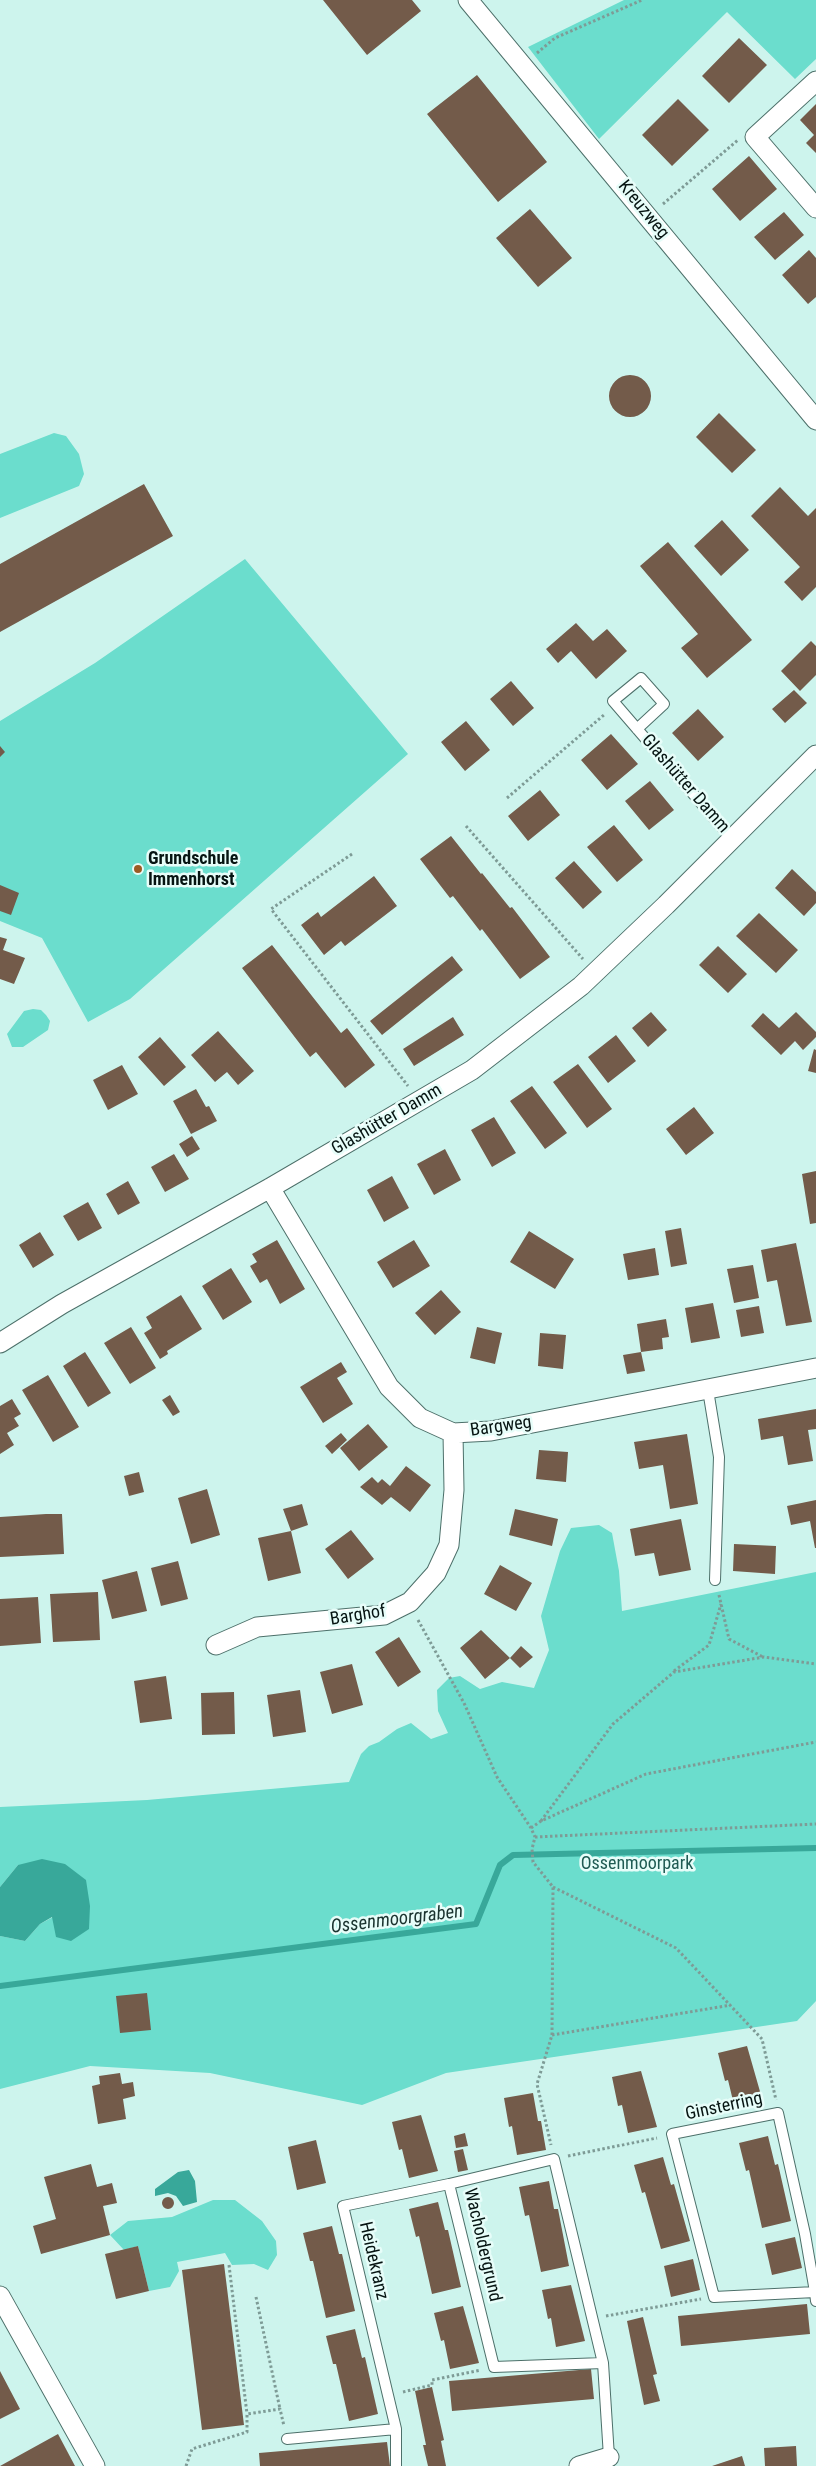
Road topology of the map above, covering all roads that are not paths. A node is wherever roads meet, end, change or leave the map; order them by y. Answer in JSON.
{"nodes":[{"id":1,"x":468,"y":0,"type":"edge"},
{"id":2,"x":816,"y":81,"type":"edge"},
{"id":3,"x":816,"y":208,"type":"edge"},
{"id":4,"x":816,"y":420,"type":"edge"},
{"id":5,"x":637,"y":729,"type":"junction"},
{"id":6,"x":816,"y":755,"type":"edge"},
{"id":7,"x":732,"y":839,"type":"junction"},
{"id":8,"x":270,"y":1188,"type":"junction"},
{"id":9,"x":0,"y":1342,"type":"edge"},
{"id":10,"x":816,"y":1368,"type":"edge"},
{"id":11,"x":708,"y":1390,"type":"junction"},
{"id":12,"x":453,"y":1434,"type":"junction"},
{"id":13,"x":715,"y":1580,"type":"road end"},
{"id":14,"x":216,"y":1645,"type":"dead end"},
{"id":15,"x":450,"y":2184,"type":"junction"},
{"id":16,"x":0,"y":2296,"type":"edge"},
{"id":17,"x":815,"y":2297,"type":"edge"},
{"id":18,"x":603,"y":2363,"type":"junction"},
{"id":19,"x":396,"y":2429,"type":"junction"},
{"id":20,"x":287,"y":2439,"type":"road end"},
{"id":21,"x":609,"y":2456,"type":"joint"},
{"id":22,"x":95,"y":2466,"type":"edge"},
{"id":23,"x":396,"y":2466,"type":"edge"},
{"id":24,"x":579,"y":2466,"type":"edge"}],
"edges":[{"from":1,"to":4,"type":"street","name":"Kreuzweg"},
{"from":2,"to":3,"type":"street"},
{"from":5,"to":5,"type":"lane","name":"Glashütter Damm"},
{"from":5,"to":7,"type":"lane","name":"Glashütter Damm"},
{"from":6,"to":7,"type":"street","name":"Glashütter Damm"},
{"from":7,"to":8,"type":"street","name":"Glashütter Damm"},
{"from":8,"to":9,"type":"street","name":"Glashütter Damm"},
{"from":8,"to":12,"type":"street","name":"Bargweg"},
{"from":10,"to":11,"type":"street","name":"Bargweg"},
{"from":11,"to":12,"type":"street","name":"Bargweg"},
{"from":11,"to":13,"type":"lane"},
{"from":12,"to":14,"type":"street","name":"Barghof"},
{"from":15,"to":18,"type":"lane","name":"Wacholdergrund"},
{"from":15,"to":18,"type":"lane","name":"Wacholdergrund"},
{"from":15,"to":19,"type":"lane","name":"Heidekranz"},
{"from":16,"to":22,"type":"street"},
{"from":17,"to":17,"type":"lane","name":"Ginsterring"},
{"from":18,"to":21,"type":"lane"},
{"from":19,"to":20,"type":"lane"},
{"from":19,"to":23,"type":"lane","name":"Heidekranz"},
{"from":21,"to":24,"type":"street"}]}
